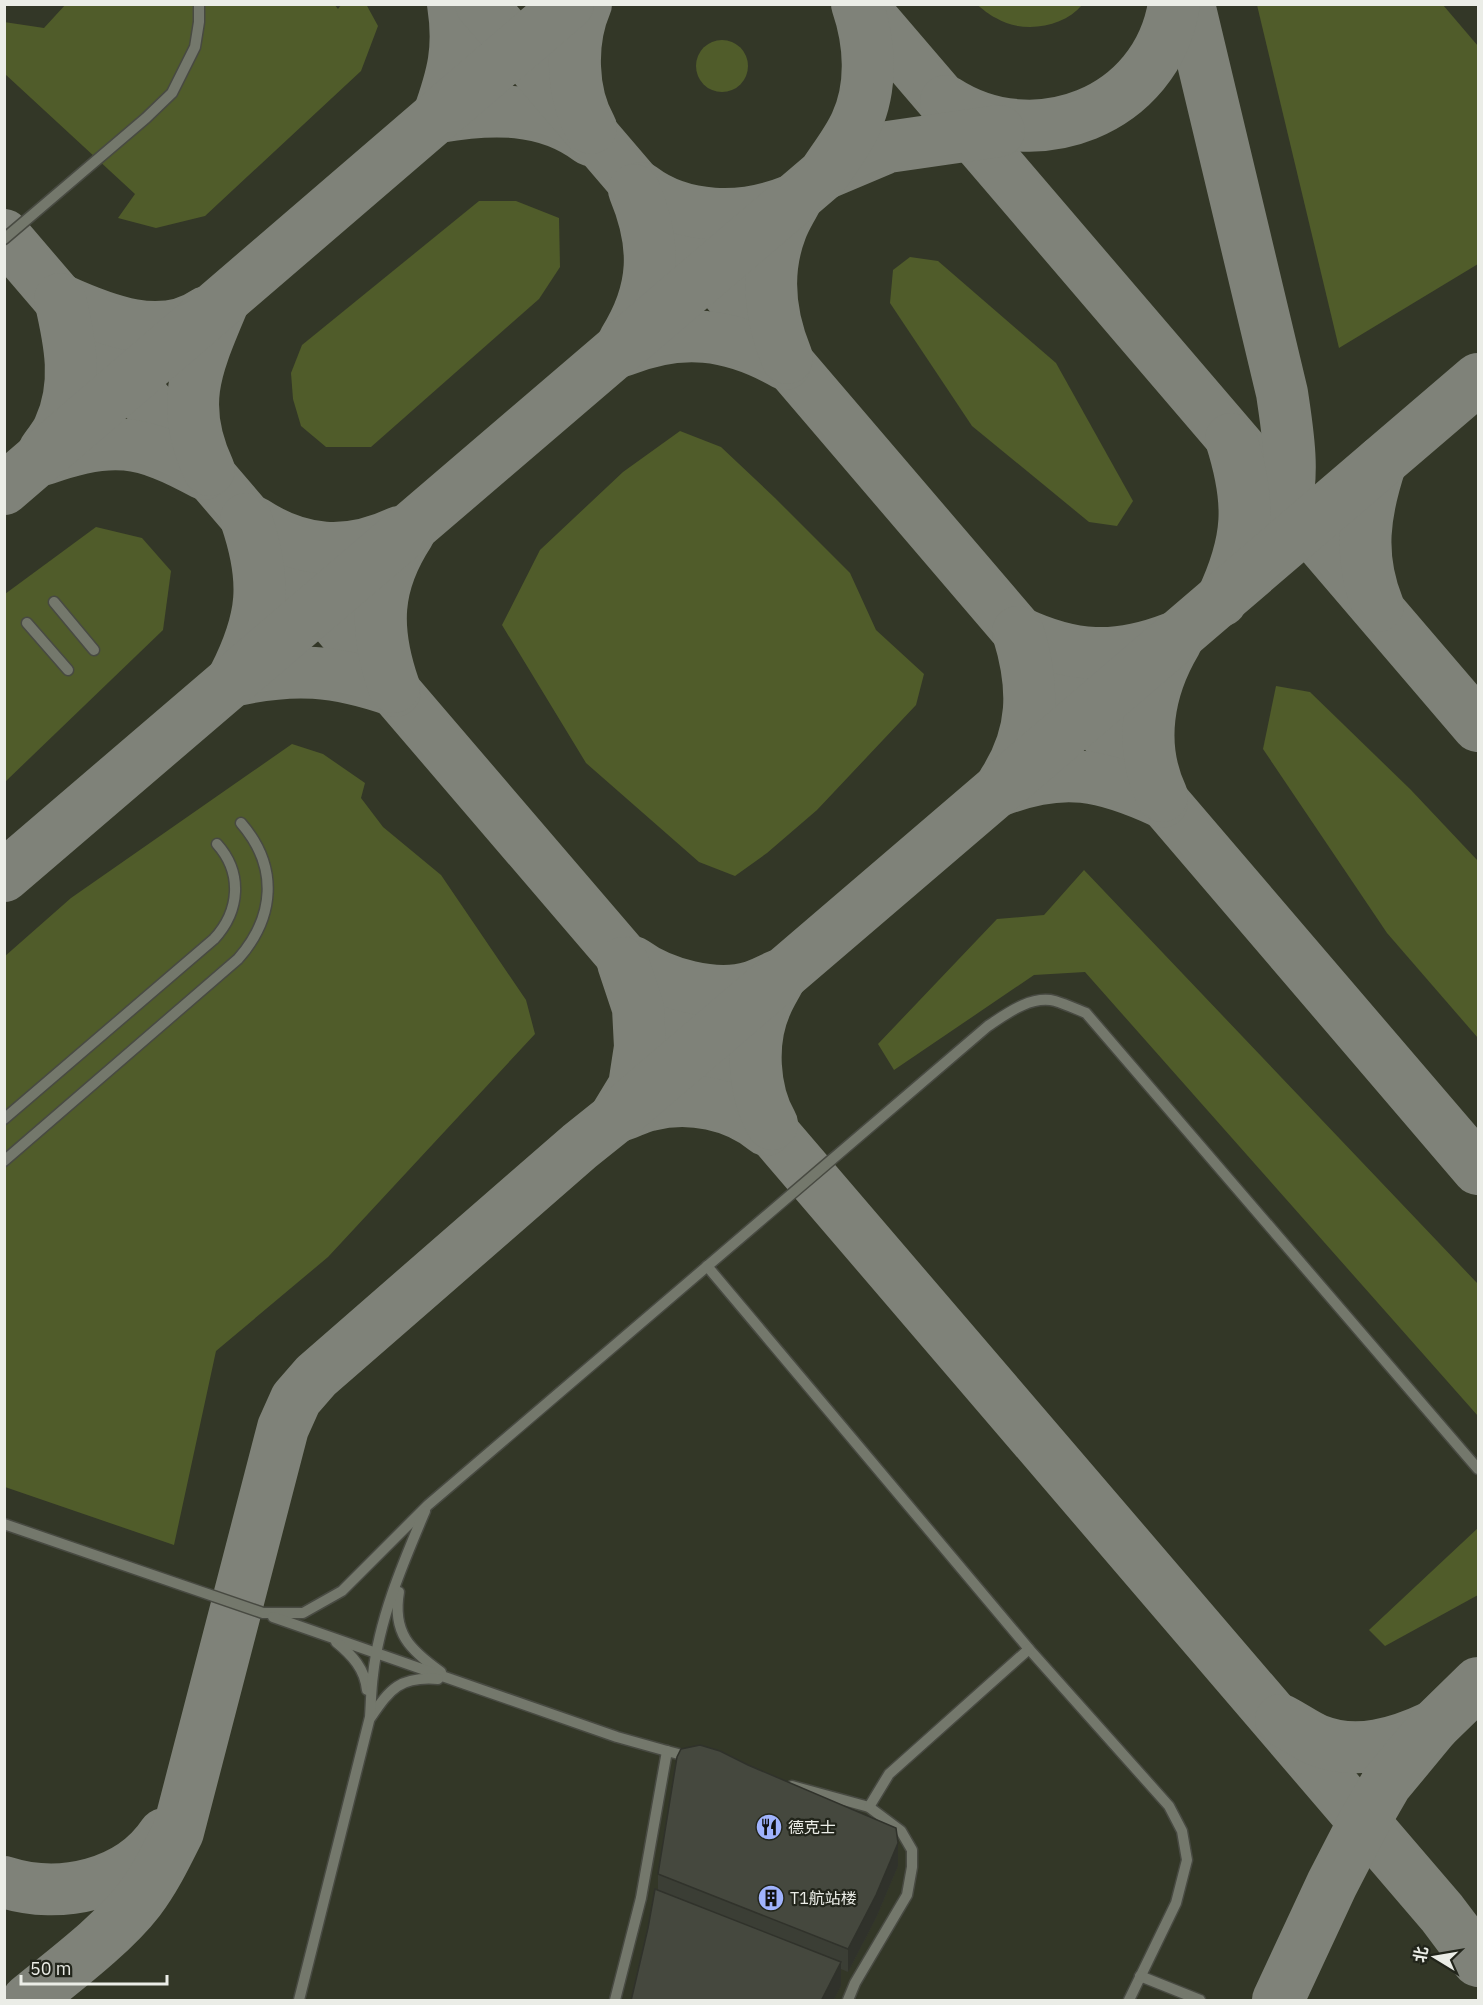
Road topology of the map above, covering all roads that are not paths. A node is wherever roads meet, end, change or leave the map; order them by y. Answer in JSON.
{"nodes":[{"id":1,"x":199,"y":4,"type":"edge"},
{"id":2,"x":4,"y":239,"type":"edge"},
{"id":3,"x":54,"y":602,"type":"dead end"},
{"id":4,"x":27,"y":622,"type":"dead end"},
{"id":5,"x":94,"y":650,"type":"dead end"},
{"id":6,"x":68,"y":670,"type":"dead end"},
{"id":7,"x":241,"y":823,"type":"dead end"},
{"id":8,"x":217,"y":844,"type":"dead end"},
{"id":9,"x":4,"y":1119,"type":"edge"},
{"id":10,"x":4,"y":1161,"type":"edge"},
{"id":11,"x":707,"y":1266,"type":"junction"},
{"id":12,"x":1479,"y":1469,"type":"edge"},
{"id":13,"x":428,"y":1505,"type":"junction"},
{"id":14,"x":4,"y":1524,"type":"edge"},
{"id":15,"x":404,"y":1560,"type":"junction"},
{"id":16,"x":263,"y":1614,"type":"junction"},
{"id":17,"x":329,"y":1636,"type":"junction"},
{"id":18,"x":1029,"y":1649,"type":"junction"},
{"id":19,"x":376,"y":1653,"type":"junction"},
{"id":20,"x":454,"y":1681,"type":"junction"},
{"id":21,"x":370,"y":1717,"type":"junction"},
{"id":22,"x":667,"y":1751,"type":"junction"},
{"id":23,"x":700,"y":1760,"type":"edge"},
{"id":24,"x":777,"y":1781,"type":"edge"},
{"id":25,"x":869,"y":1807,"type":"junction"},
{"id":26,"x":1140,"y":1976,"type":"junction"},
{"id":27,"x":299,"y":2001,"type":"edge"},
{"id":28,"x":615,"y":2001,"type":"edge"},
{"id":29,"x":848,"y":2001,"type":"edge"},
{"id":30,"x":1129,"y":2001,"type":"edge"},
{"id":31,"x":1200,"y":2001,"type":"edge"}],
"edges":[{"from":1,"to":2,"type":"lane"},
{"from":3,"to":5,"type":"lane"},
{"from":4,"to":6,"type":"lane"},
{"from":7,"to":10,"type":"lane"},
{"from":8,"to":9,"type":"lane"},
{"from":11,"to":12,"type":"lane"},
{"from":11,"to":13,"type":"lane"},
{"from":11,"to":18,"type":"lane"},
{"from":13,"to":15,"type":"lane"},
{"from":13,"to":16,"type":"lane"},
{"from":14,"to":16,"type":"lane"},
{"from":15,"to":19,"type":"lane"},
{"from":15,"to":20,"type":"lane"},
{"from":16,"to":17,"type":"lane"},
{"from":17,"to":19,"type":"lane"},
{"from":17,"to":21,"type":"lane"},
{"from":18,"to":25,"type":"lane"},
{"from":18,"to":26,"type":"lane"},
{"from":19,"to":20,"type":"lane"},
{"from":19,"to":21,"type":"lane"},
{"from":20,"to":21,"type":"lane"},
{"from":20,"to":22,"type":"lane"},
{"from":21,"to":27,"type":"lane"},
{"from":22,"to":23,"type":"lane"},
{"from":22,"to":28,"type":"lane"},
{"from":24,"to":25,"type":"lane"},
{"from":25,"to":29,"type":"lane"},
{"from":26,"to":30,"type":"lane"},
{"from":26,"to":31,"type":"lane"}]}
